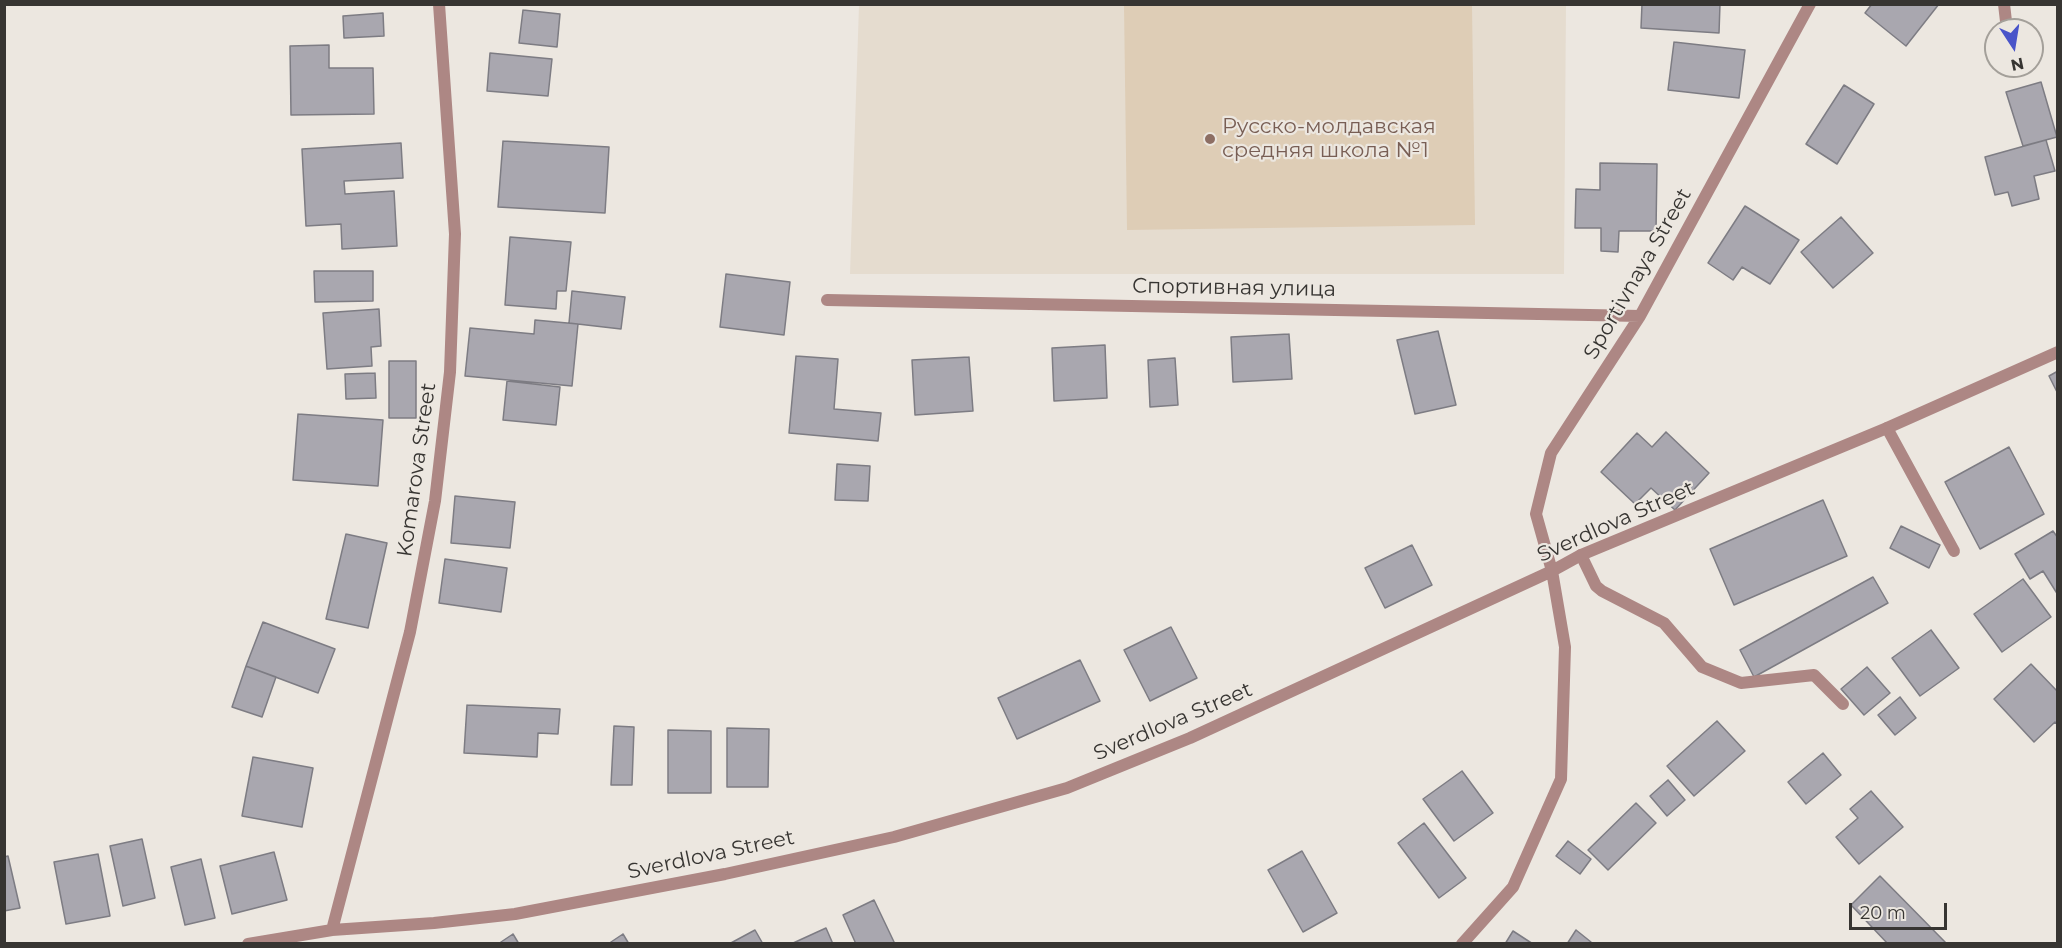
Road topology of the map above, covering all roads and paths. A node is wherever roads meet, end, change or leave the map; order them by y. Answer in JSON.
{"nodes":[{"id":1,"x":439,"y":4,"type":"edge"},
{"id":2,"x":1810,"y":4,"type":"edge"},
{"id":3,"x":827,"y":300,"type":"dead end"},
{"id":4,"x":1640,"y":316,"type":"junction"},
{"id":5,"x":2058,"y":352,"type":"edge"},
{"id":6,"x":1887,"y":428,"type":"junction"},
{"id":7,"x":1954,"y":551,"type":"dead end"},
{"id":8,"x":1581,"y":555,"type":"junction"},
{"id":9,"x":1552,"y":571,"type":"junction"},
{"id":10,"x":1843,"y":704,"type":"dead end"},
{"id":11,"x":332,"y":930,"type":"junction"},
{"id":12,"x":248,"y":944,"type":"edge"},
{"id":13,"x":1462,"y":944,"type":"edge"}],
"edges":[{"from":1,"to":11,"type":"street","name":"Komarova Street"},
{"from":2,"to":4,"type":"street","name":"Sportivnaya Street"},
{"from":3,"to":4,"type":"street","name":"Спортивная улица"},
{"from":4,"to":9,"type":"street","name":"Sportivnaya Street"},
{"from":5,"to":6,"type":"street","name":"Sverdlova Street"},
{"from":6,"to":7,"type":"street"},
{"from":6,"to":8,"type":"street","name":"Sverdlova Street"},
{"from":8,"to":9,"type":"street","name":"Sverdlova Street"},
{"from":8,"to":10,"type":"street"},
{"from":9,"to":11,"type":"street","name":"Sverdlova Street"},
{"from":9,"to":13,"type":"street","name":"Sportivnaya Street"},
{"from":11,"to":12,"type":"street","name":"Sverdlova Street"}]}
